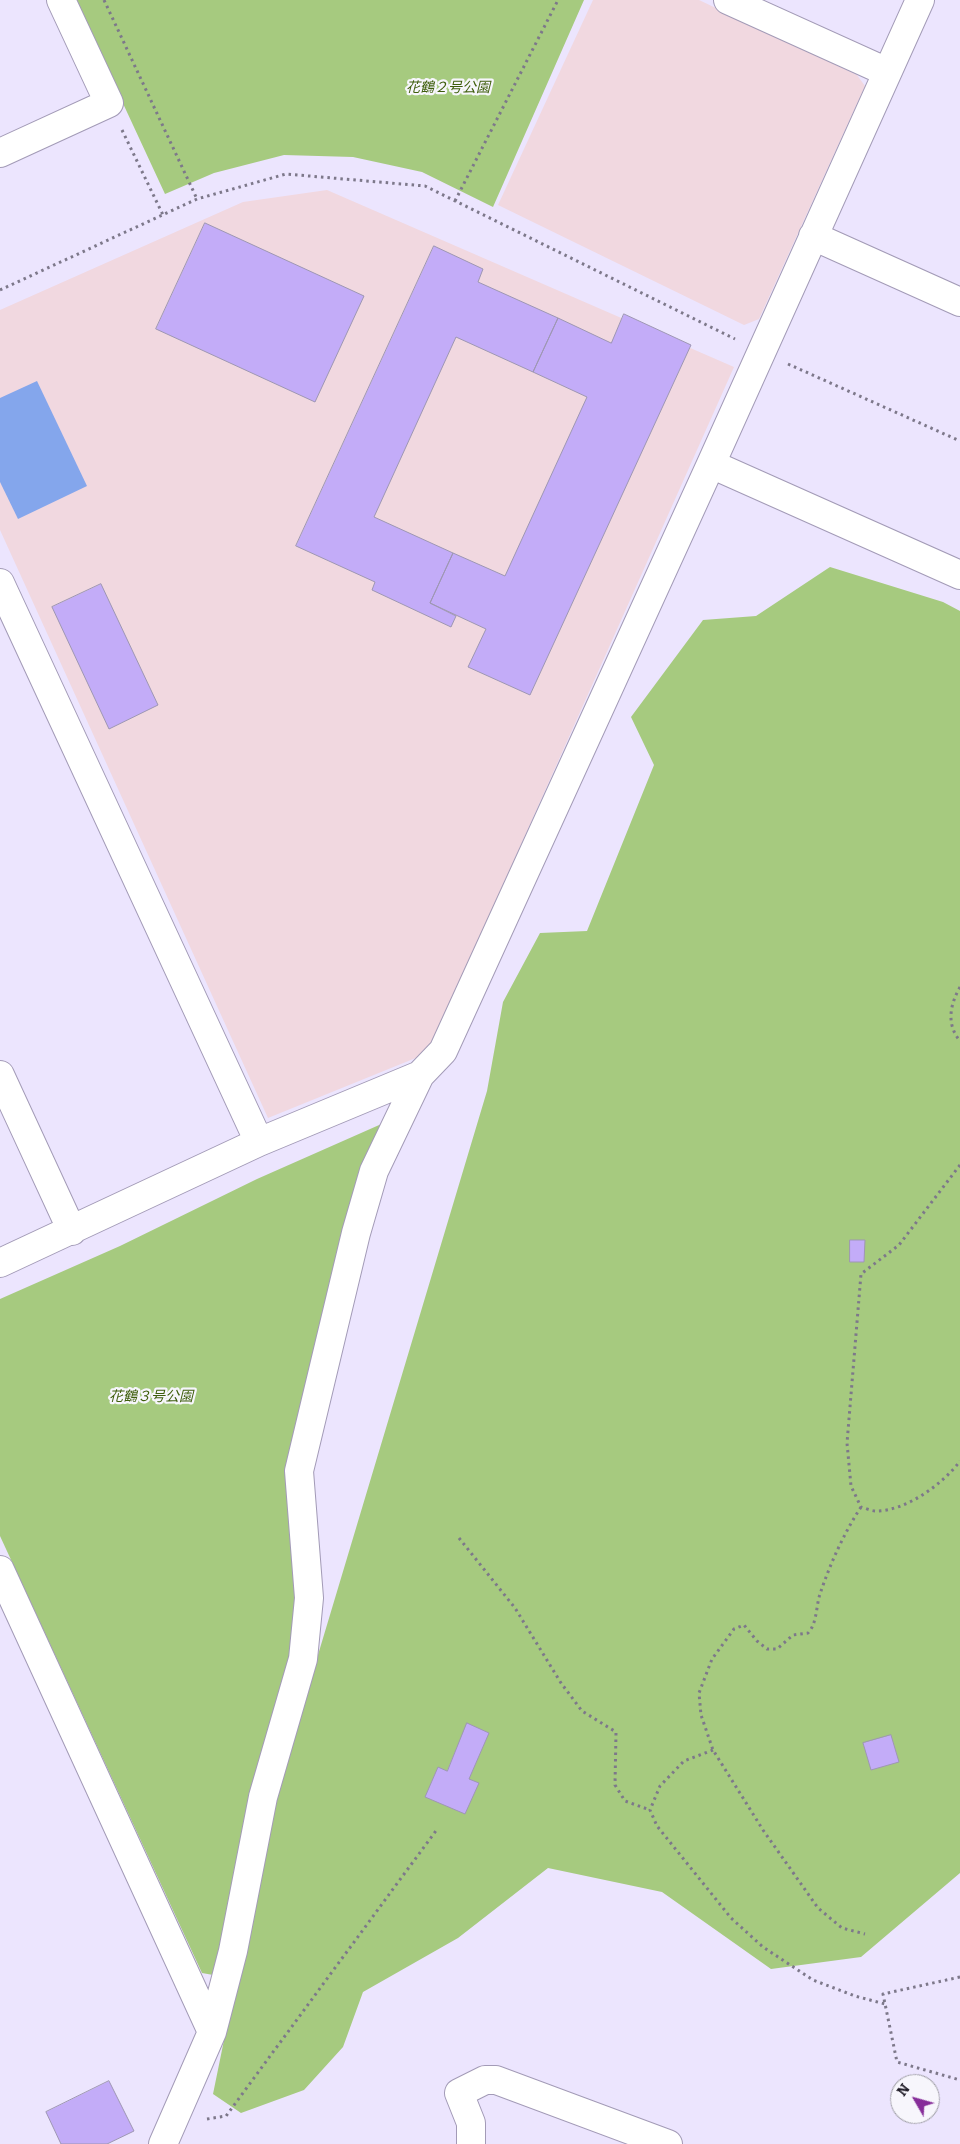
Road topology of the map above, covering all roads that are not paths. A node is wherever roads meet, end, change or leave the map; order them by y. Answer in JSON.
{"nodes":[{"id":1,"x":61,"y":0,"type":"edge"},
{"id":2,"x":728,"y":0,"type":"edge"},
{"id":3,"x":920,"y":0,"type":"edge"},
{"id":4,"x":887,"y":72,"type":"junction"},
{"id":5,"x":0,"y":153,"type":"edge"},
{"id":6,"x":812,"y":236,"type":"junction"},
{"id":7,"x":960,"y":302,"type":"edge"},
{"id":8,"x":711,"y":464,"type":"junction"},
{"id":9,"x":960,"y":575,"type":"edge"},
{"id":10,"x":0,"y":583,"type":"edge"},
{"id":11,"x":420,"y":1074,"type":"junction"},
{"id":12,"x":0,"y":1075,"type":"edge"},
{"id":13,"x":259,"y":1142,"type":"junction"},
{"id":14,"x":72,"y":1231,"type":"junction"},
{"id":15,"x":0,"y":1263,"type":"edge"},
{"id":16,"x":0,"y":1570,"type":"edge"},
{"id":17,"x":212,"y":2032,"type":"junction"},
{"id":18,"x":163,"y":2144,"type":"edge"},
{"id":19,"x":471,"y":2144,"type":"edge"},
{"id":20,"x":668,"y":2144,"type":"edge"}],
"edges":[{"from":1,"to":5,"type":"street"},
{"from":2,"to":4,"type":"street"},
{"from":3,"to":4,"type":"street"},
{"from":4,"to":6,"type":"street"},
{"from":6,"to":7,"type":"street"},
{"from":6,"to":8,"type":"street"},
{"from":8,"to":9,"type":"street"},
{"from":8,"to":11,"type":"street"},
{"from":10,"to":13,"type":"street"},
{"from":11,"to":13,"type":"street"},
{"from":11,"to":17,"type":"street"},
{"from":12,"to":14,"type":"street"},
{"from":13,"to":14,"type":"street"},
{"from":14,"to":15,"type":"street"},
{"from":16,"to":17,"type":"street"},
{"from":17,"to":18,"type":"street"},
{"from":19,"to":20,"type":"street"}]}
